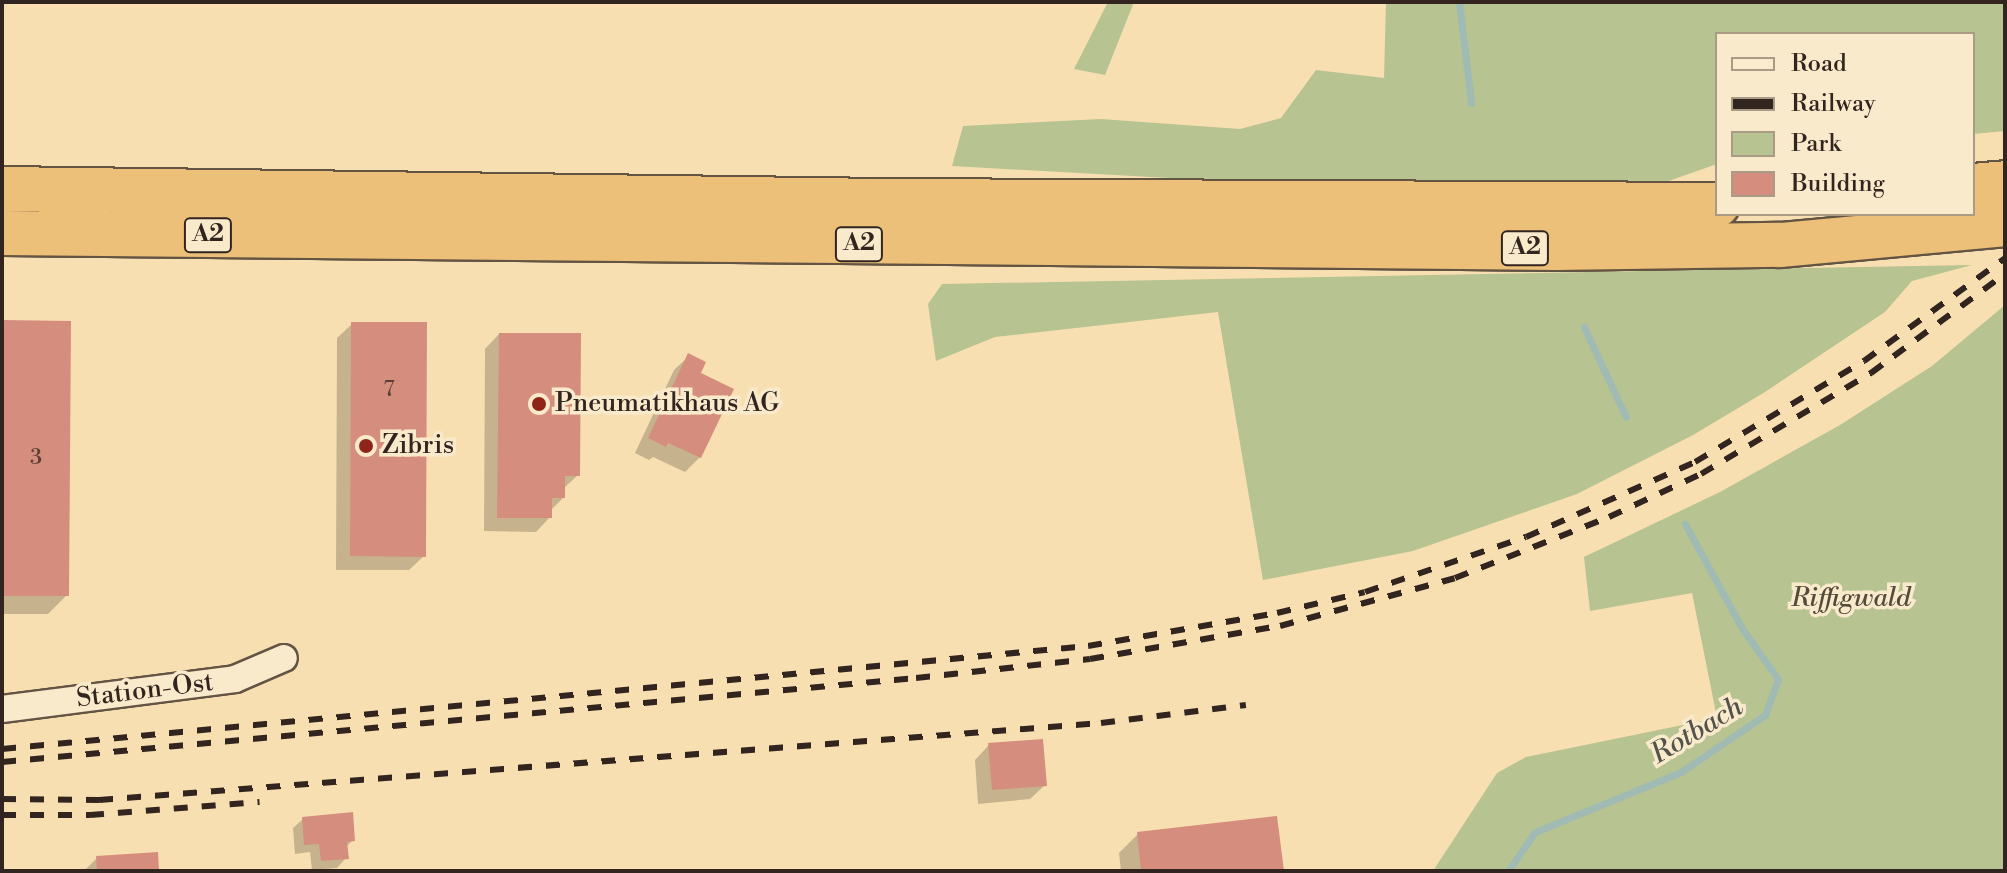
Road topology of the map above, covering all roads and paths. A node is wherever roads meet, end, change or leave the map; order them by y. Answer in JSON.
{"nodes":[{"id":1,"x":2005,"y":183,"type":"edge"},
{"id":2,"x":1975,"y":186,"type":"edge"},
{"id":3,"x":2,"y":189,"type":"edge"},
{"id":4,"x":1715,"y":205,"type":"edge"},
{"id":5,"x":2005,"y":224,"type":"edge"},
{"id":6,"x":2,"y":233,"type":"edge"},
{"id":7,"x":284,"y":658,"type":"dead end"},
{"id":8,"x":2,"y":709,"type":"edge"}],
"edges":[{"from":1,"to":2,"type":"highway"},
{"from":3,"to":4,"type":"highway","number":"A2"},
{"from":5,"to":6,"type":"highway","number":"A2"},
{"from":7,"to":8,"type":"street","name":"Station-Ost"}]}
